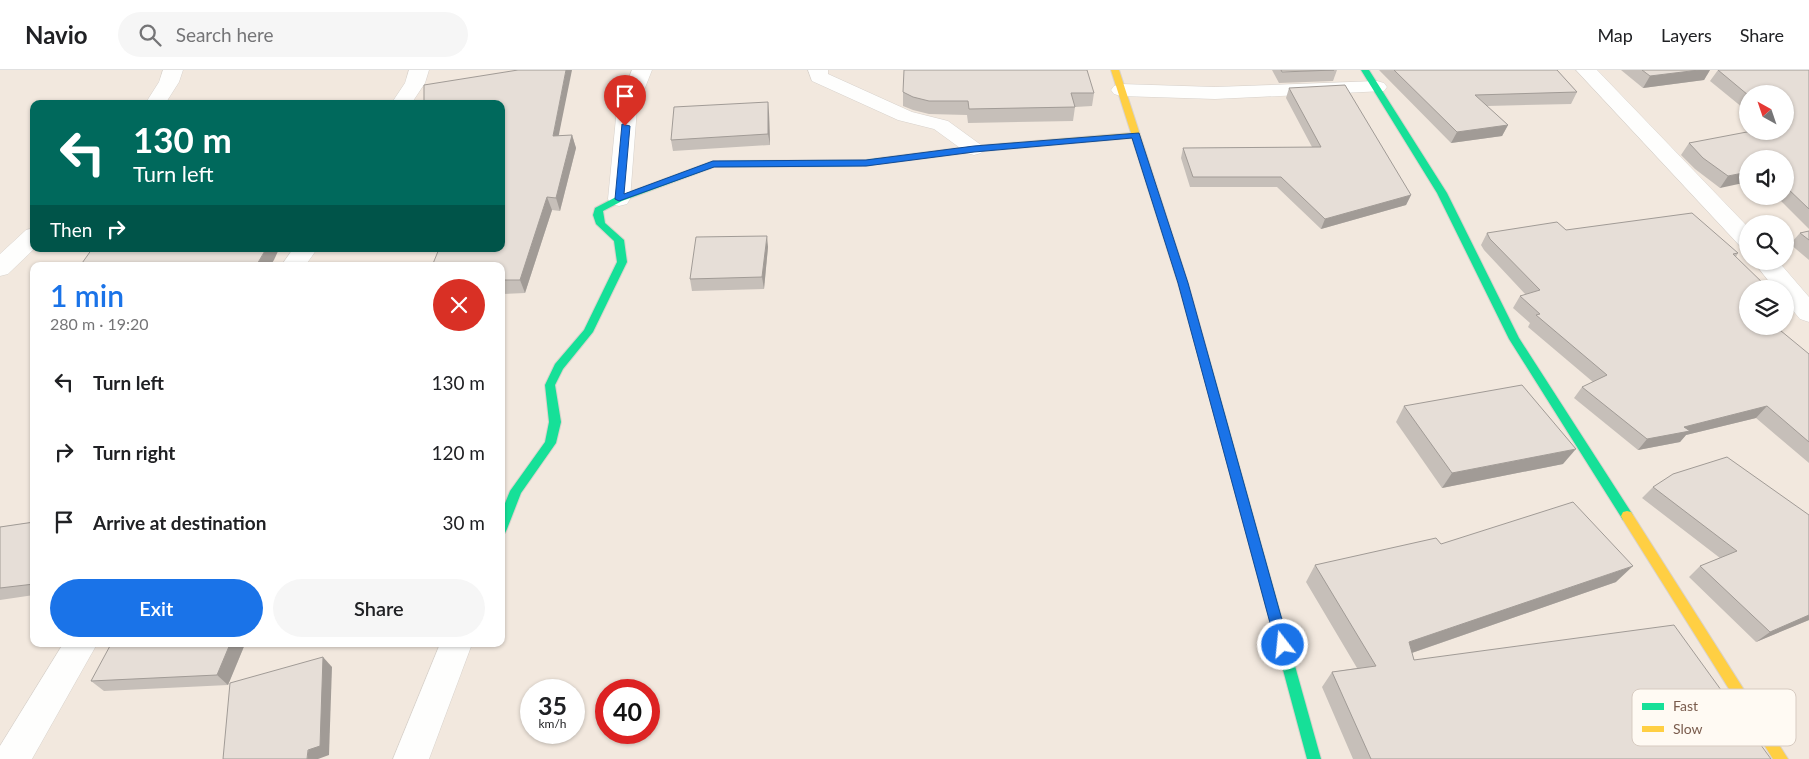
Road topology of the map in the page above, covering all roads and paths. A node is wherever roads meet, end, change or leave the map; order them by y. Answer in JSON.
{"nodes":[{"id":1,"x":173,"y":70,"type":"edge"},
{"id":2,"x":419,"y":70,"type":"edge"},
{"id":3,"x":642,"y":70,"type":"edge"},
{"id":4,"x":818,"y":70,"type":"edge"},
{"id":5,"x":1115,"y":70,"type":"edge"},
{"id":6,"x":1365,"y":70,"type":"edge"},
{"id":7,"x":1586,"y":70,"type":"edge"},
{"id":8,"x":1377,"y":87,"type":"junction"},
{"id":9,"x":1121,"y":90,"type":"junction"},
{"id":10,"x":158,"y":100,"type":"edge"},
{"id":11,"x":404,"y":100,"type":"edge"},
{"id":12,"x":1136,"y":135,"type":"junction"},
{"id":13,"x":974,"y":149,"type":"junction"},
{"id":14,"x":619,"y":199,"type":"junction"},
{"id":15,"x":1739,"y":232,"type":"edge"},
{"id":16,"x":30,"y":239,"type":"edge"},
{"id":17,"x":30,"y":266,"type":"edge"},
{"id":18,"x":1,"y":267,"type":"edge"},
{"id":19,"x":1773,"y":270,"type":"edge"},
{"id":20,"x":1809,"y":313,"type":"edge"},
{"id":21,"x":505,"y":519,"type":"edge"},
{"id":22,"x":79,"y":647,"type":"edge"},
{"id":23,"x":455,"y":647,"type":"edge"},
{"id":24,"x":1736,"y":689,"type":"edge"},
{"id":25,"x":1773,"y":746,"type":"edge"},
{"id":26,"x":12,"y":759,"type":"edge"},
{"id":27,"x":411,"y":759,"type":"edge"},
{"id":28,"x":1314,"y":759,"type":"edge"},
{"id":29,"x":1781,"y":759,"type":"edge"}],
"edges":[{"from":1,"to":10,"type":"street"},
{"from":2,"to":11,"type":"street"},
{"from":3,"to":14,"type":"street"},
{"from":4,"to":13,"type":"street"},
{"from":5,"to":9,"type":"street"},
{"from":6,"to":8,"type":"street"},
{"from":7,"to":15,"type":"street"},
{"from":8,"to":9,"type":"street"},
{"from":8,"to":24,"type":"street"},
{"from":9,"to":12,"type":"street"},
{"from":12,"to":13,"type":"street"},
{"from":12,"to":28,"type":"street"},
{"from":13,"to":14,"type":"street"},
{"from":14,"to":21,"type":"street"},
{"from":16,"to":18,"type":"street"},
{"from":17,"to":18,"type":"street"},
{"from":19,"to":20,"type":"street"},
{"from":22,"to":26,"type":"street"},
{"from":23,"to":27,"type":"street"},
{"from":25,"to":29,"type":"street"}]}
